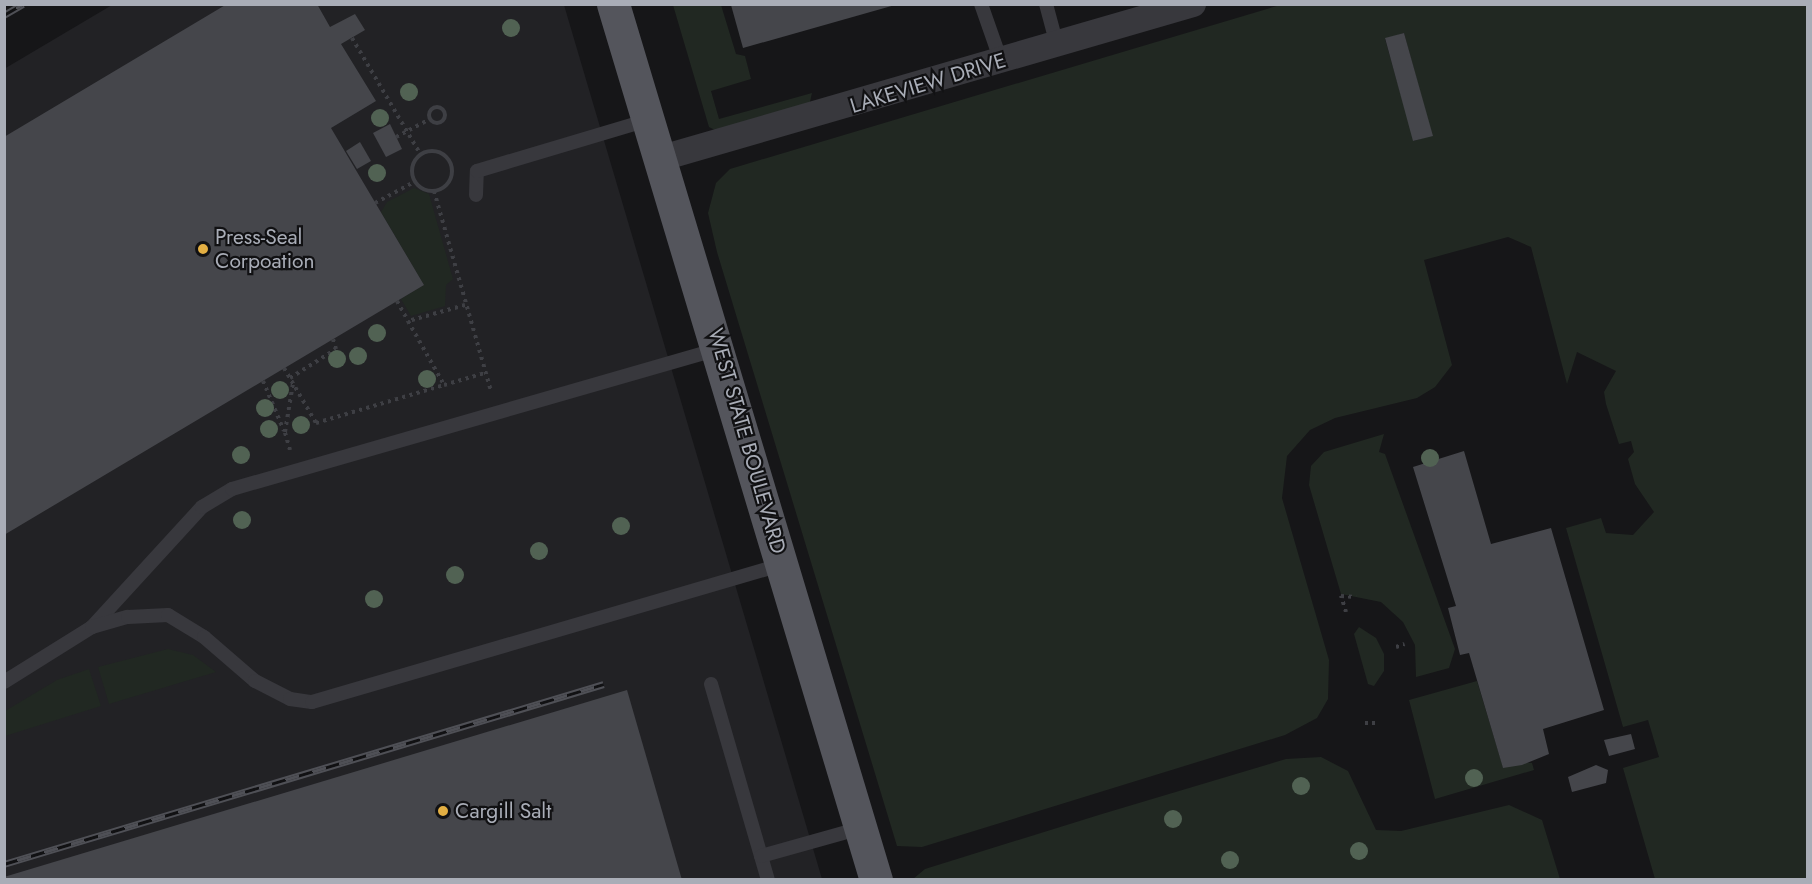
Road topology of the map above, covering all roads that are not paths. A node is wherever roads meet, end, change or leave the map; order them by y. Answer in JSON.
{"nodes":[{"id":1,"x":613,"y":4,"type":"edge"},
{"id":2,"x":981,"y":4,"type":"edge"},
{"id":3,"x":1046,"y":4,"type":"edge"},
{"id":4,"x":1192,"y":4,"type":"edge"},
{"id":5,"x":1057,"y":45,"type":"junction"},
{"id":6,"x":1001,"y":61,"type":"junction"},
{"id":7,"x":650,"y":119,"type":"junction"},
{"id":8,"x":662,"y":158,"type":"junction"},
{"id":9,"x":476,"y":195,"type":"dead end"},
{"id":10,"x":720,"y":349,"type":"junction"},
{"id":11,"x":782,"y":565,"type":"junction"},
{"id":12,"x":92,"y":627,"type":"junction"},
{"id":13,"x":4,"y":682,"type":"edge"},
{"id":14,"x":711,"y":684,"type":"dead end"},
{"id":15,"x":861,"y":828,"type":"junction"},
{"id":16,"x":761,"y":856,"type":"junction"},
{"id":17,"x":768,"y":879,"type":"edge"},
{"id":18,"x":876,"y":879,"type":"edge"}],
"edges":[{"from":1,"to":7,"type":"main road","name":"WEST STATE BOULEVARD"},
{"from":2,"to":6,"type":"lane"},
{"from":3,"to":5,"type":"lane"},
{"from":4,"to":5,"type":"street","name":"LAKEVIEW DRIVE"},
{"from":5,"to":6,"type":"street","name":"LAKEVIEW DRIVE"},
{"from":6,"to":8,"type":"street","name":"LAKEVIEW DRIVE"},
{"from":7,"to":8,"type":"main road","name":"WEST STATE BOULEVARD"},
{"from":7,"to":9,"type":"lane"},
{"from":8,"to":10,"type":"main road","name":"WEST STATE BOULEVARD"},
{"from":10,"to":11,"type":"main road","name":"WEST STATE BOULEVARD"},
{"from":10,"to":12,"type":"lane"},
{"from":11,"to":12,"type":"lane"},
{"from":11,"to":15,"type":"main road","name":"WEST STATE BOULEVARD"},
{"from":12,"to":13,"type":"lane"},
{"from":14,"to":16,"type":"lane"},
{"from":15,"to":16,"type":"lane"},
{"from":15,"to":18,"type":"main road","name":"WEST STATE BOULEVARD"},
{"from":16,"to":17,"type":"lane"}]}
